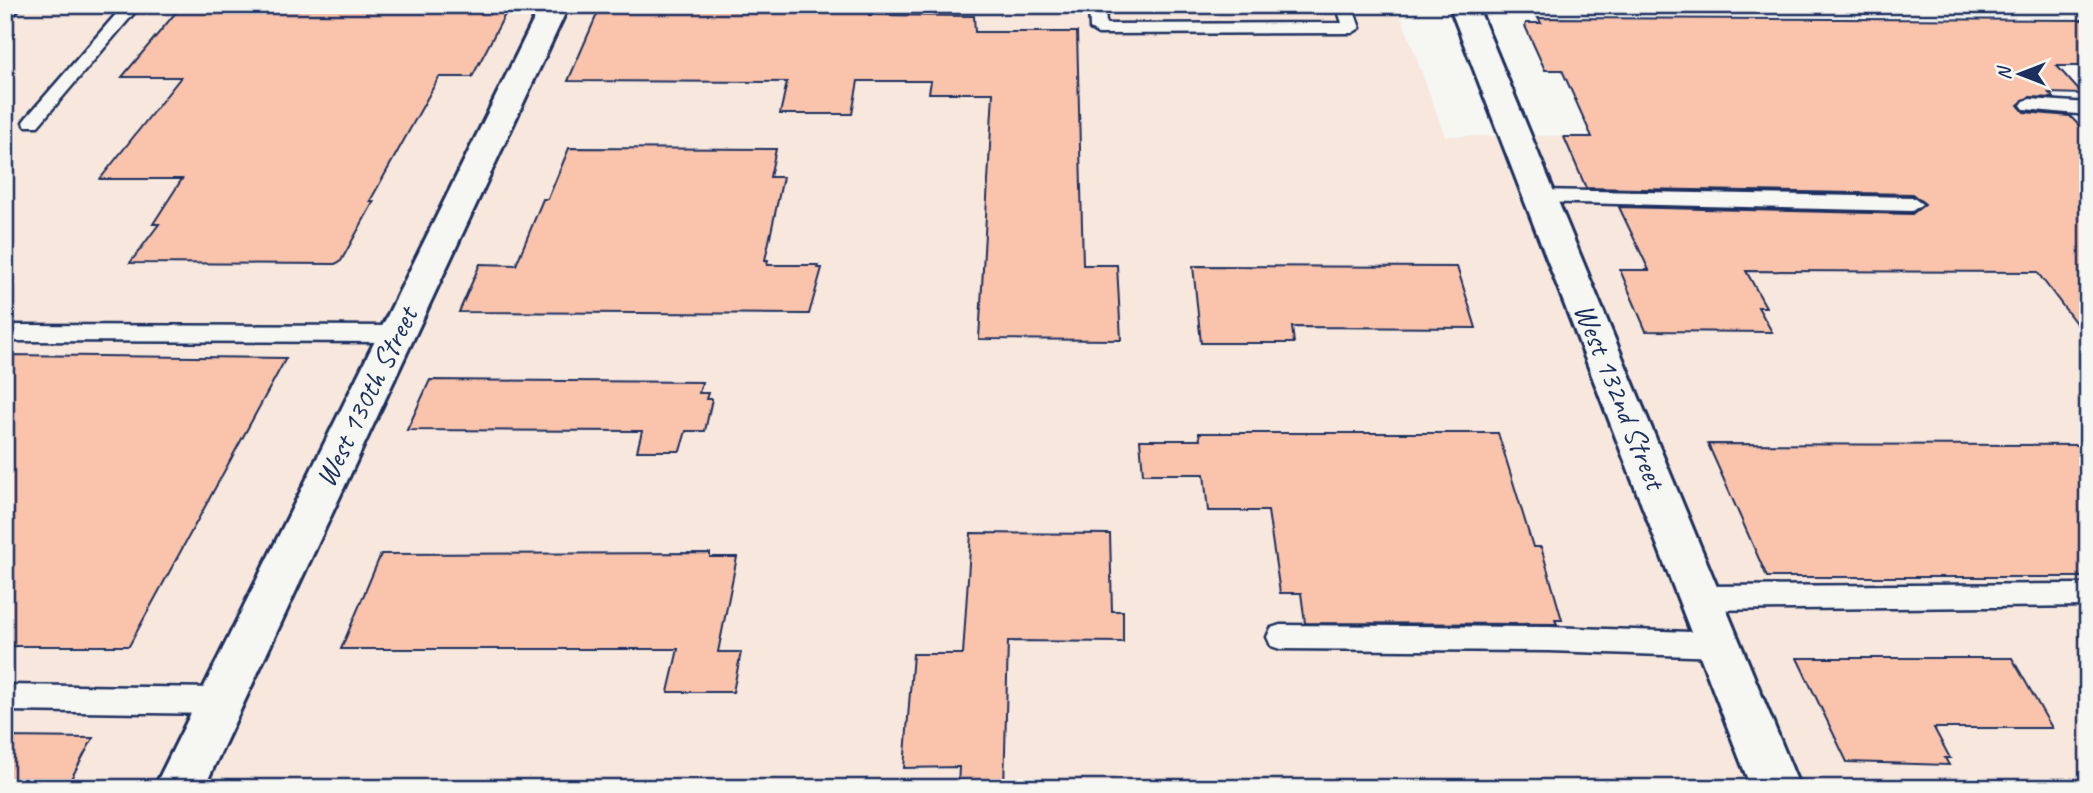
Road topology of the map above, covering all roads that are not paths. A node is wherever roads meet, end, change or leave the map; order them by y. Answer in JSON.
{"nodes":[{"id":1,"x":14,"y":5,"type":"edge"},
{"id":2,"x":134,"y":5,"type":"edge"},
{"id":3,"x":555,"y":5,"type":"edge"},
{"id":4,"x":1097,"y":5,"type":"edge"},
{"id":5,"x":1344,"y":5,"type":"edge"},
{"id":6,"x":1463,"y":5,"type":"edge"},
{"id":7,"x":5,"y":14,"type":"edge"},
{"id":8,"x":2030,"y":106,"type":"dead end"},
{"id":9,"x":2088,"y":109,"type":"edge"},
{"id":10,"x":32,"y":122,"type":"dead end"},
{"id":11,"x":1540,"y":197,"type":"junction"},
{"id":12,"x":1912,"y":204,"type":"dead end"},
{"id":13,"x":5,"y":333,"type":"edge"},
{"id":14,"x":396,"y":334,"type":"junction"},
{"id":15,"x":2088,"y":595,"type":"edge"},
{"id":16,"x":1700,"y":598,"type":"junction"},
{"id":17,"x":1280,"y":637,"type":"dead end"},
{"id":18,"x":1719,"y":645,"type":"junction"},
{"id":19,"x":5,"y":698,"type":"edge"},
{"id":20,"x":219,"y":701,"type":"junction"},
{"id":21,"x":178,"y":788,"type":"edge"},
{"id":22,"x":1776,"y":788,"type":"edge"}],
"edges":[{"from":1,"to":7,"type":"lane"},
{"from":2,"to":10,"type":"lane"},
{"from":3,"to":14,"type":"street","name":"West 130th Street"},
{"from":4,"to":5,"type":"lane"},
{"from":6,"to":11,"type":"street","name":"West 132nd Street"},
{"from":8,"to":9,"type":"lane"},
{"from":11,"to":12,"type":"lane"},
{"from":11,"to":16,"type":"street","name":"West 132nd Street"},
{"from":13,"to":14,"type":"lane"},
{"from":14,"to":20,"type":"street","name":"West 130th Street"},
{"from":15,"to":16,"type":"lane"},
{"from":16,"to":18,"type":"street","name":"West 132nd Street"},
{"from":17,"to":18,"type":"lane"},
{"from":18,"to":22,"type":"street","name":"West 132nd Street"},
{"from":19,"to":20,"type":"lane"},
{"from":20,"to":21,"type":"street","name":"West 130th Street"}]}
